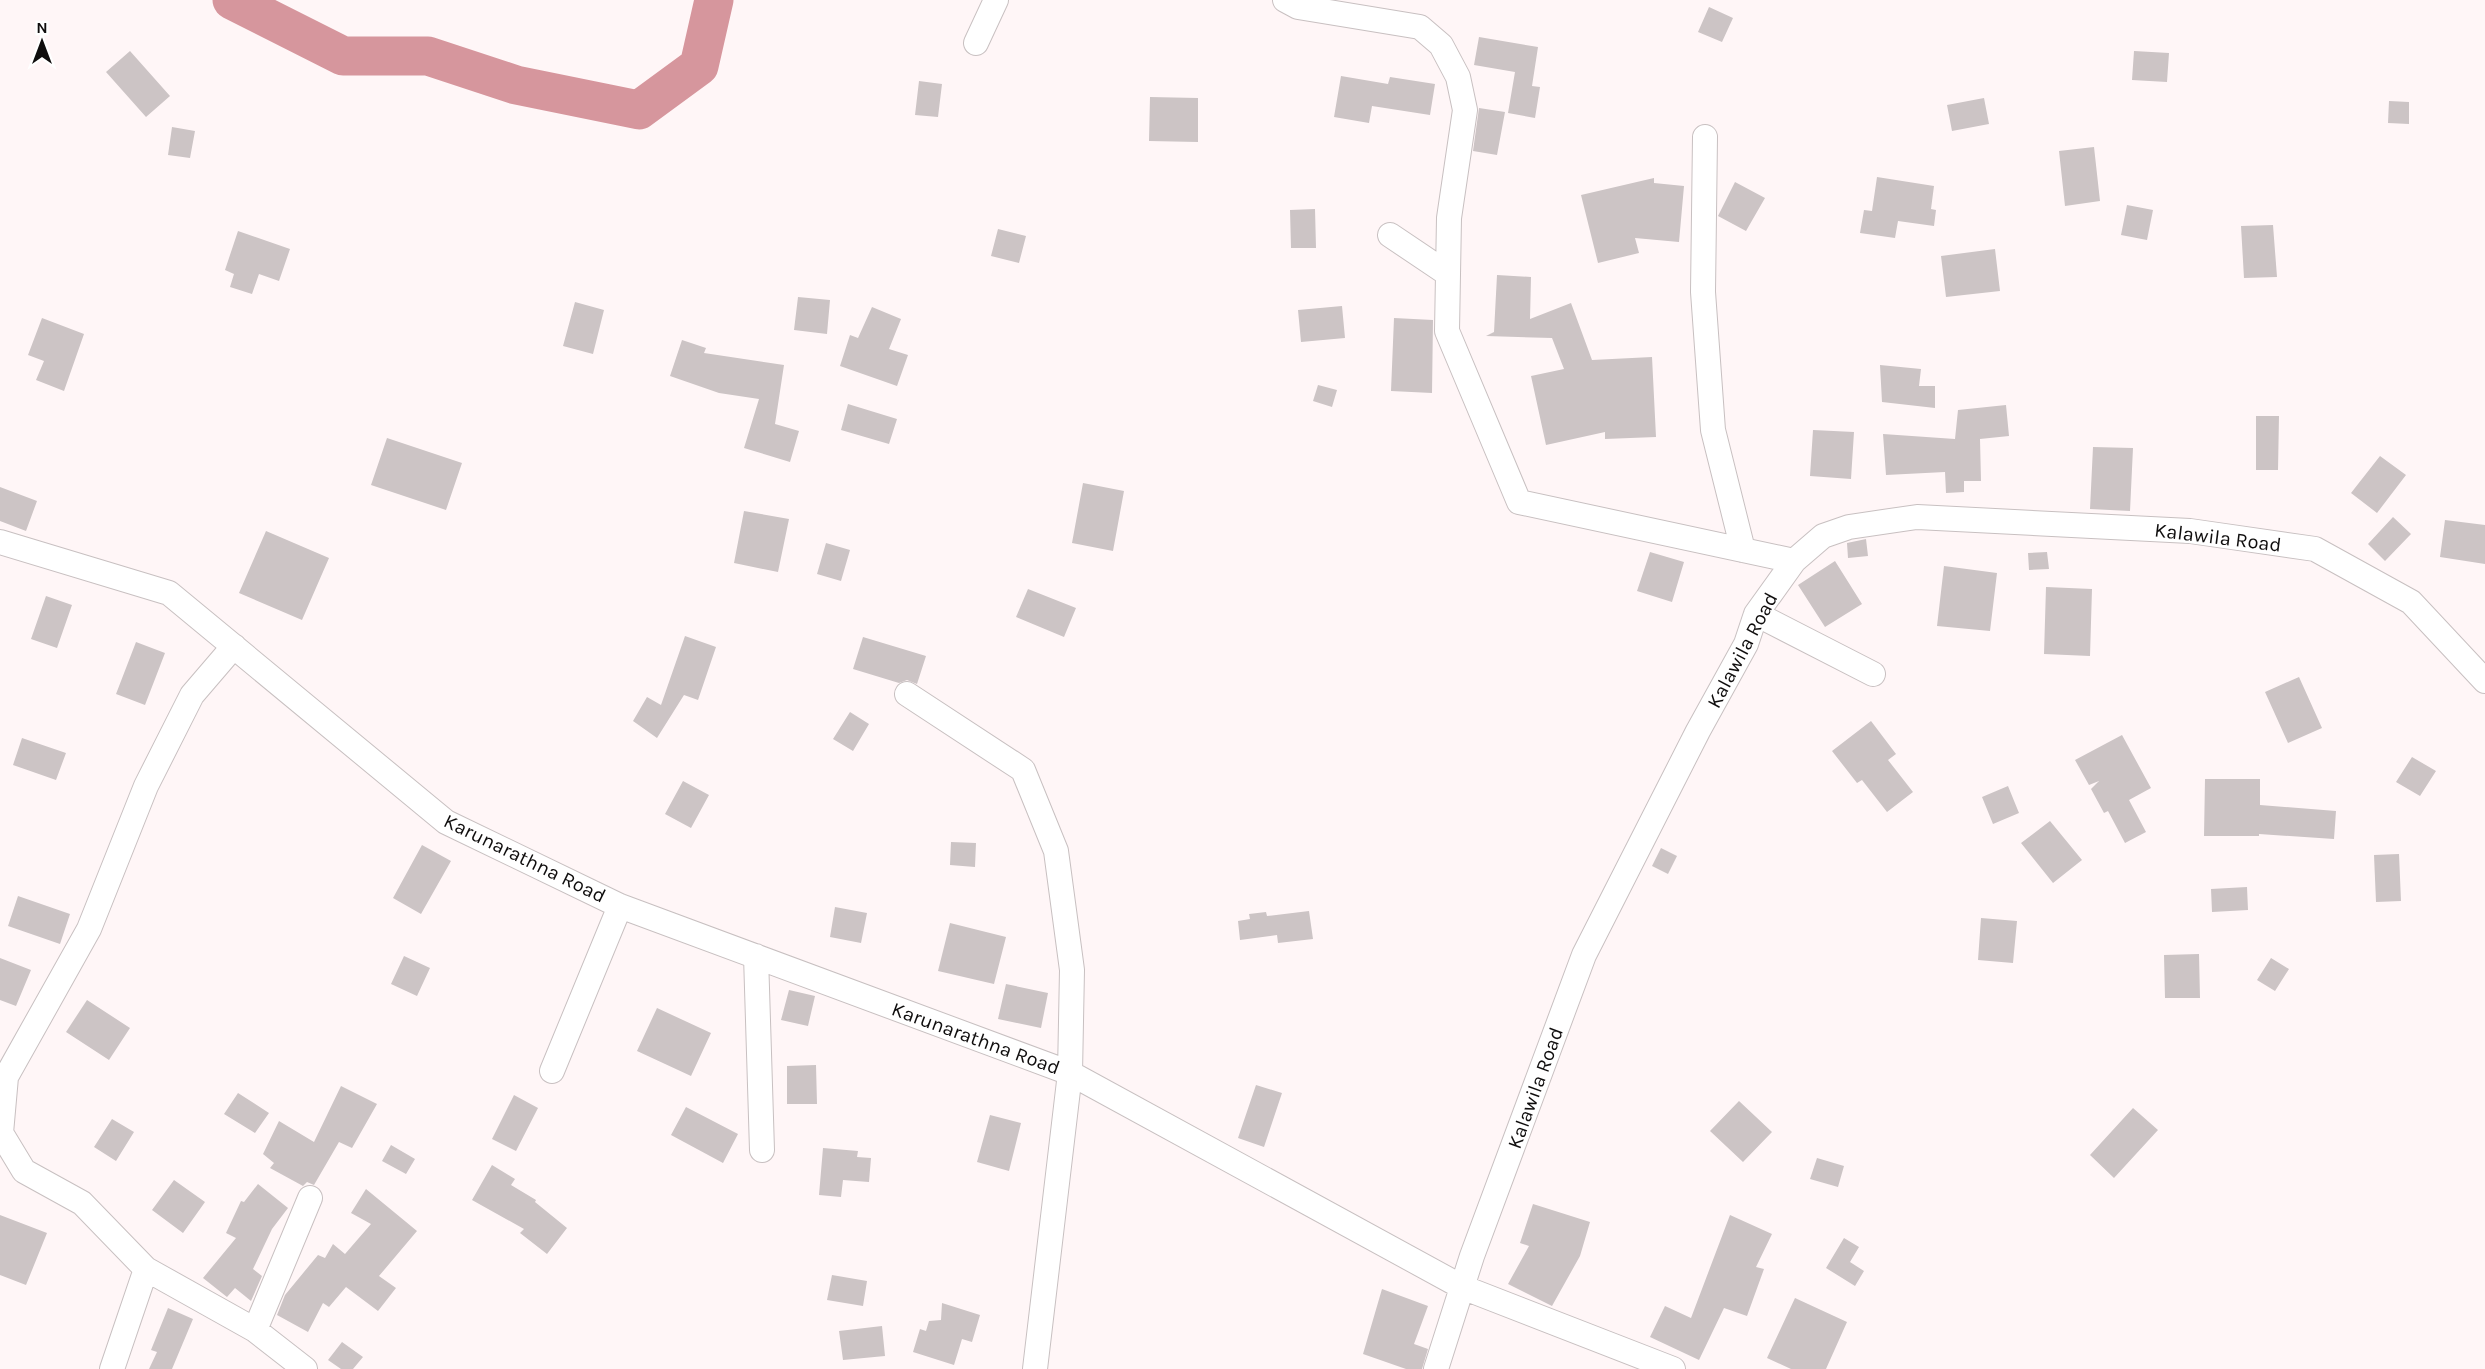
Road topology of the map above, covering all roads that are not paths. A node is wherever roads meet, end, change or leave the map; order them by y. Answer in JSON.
{"nodes":[{"id":1,"x":996,"y":0,"type":"edge"},
{"id":2,"x":1285,"y":0,"type":"edge"},
{"id":3,"x":976,"y":43,"type":"dead end"},
{"id":4,"x":1705,"y":137,"type":"dead end"},
{"id":5,"x":1390,"y":235,"type":"dead end"},
{"id":6,"x":1448,"y":274,"type":"junction"},
{"id":7,"x":0,"y":542,"type":"edge"},
{"id":8,"x":1743,"y":550,"type":"junction"},
{"id":9,"x":1794,"y":561,"type":"junction"},
{"id":10,"x":1756,"y":614,"type":"junction"},
{"id":11,"x":234,"y":646,"type":"junction"},
{"id":12,"x":1874,"y":674,"type":"dead end"},
{"id":13,"x":2485,"y":681,"type":"edge"},
{"id":14,"x":907,"y":694,"type":"dead end"},
{"id":15,"x":620,"y":906,"type":"junction"},
{"id":16,"x":756,"y":956,"type":"junction"},
{"id":17,"x":552,"y":1071,"type":"dead end"},
{"id":18,"x":1070,"y":1073,"type":"junction"},
{"id":19,"x":762,"y":1150,"type":"dead end"},
{"id":20,"x":310,"y":1198,"type":"dead end"},
{"id":21,"x":146,"y":1269,"type":"junction"},
{"id":22,"x":1462,"y":1287,"type":"junction"},
{"id":23,"x":255,"y":1330,"type":"junction"},
{"id":24,"x":112,"y":1369,"type":"edge"},
{"id":25,"x":305,"y":1369,"type":"edge"},
{"id":26,"x":1035,"y":1369,"type":"edge"},
{"id":27,"x":1436,"y":1369,"type":"edge"},
{"id":28,"x":1673,"y":1369,"type":"edge"}],
"edges":[{"from":1,"to":3,"type":"street"},
{"from":2,"to":6,"type":"street"},
{"from":4,"to":8,"type":"street"},
{"from":5,"to":6,"type":"street"},
{"from":6,"to":8,"type":"street"},
{"from":7,"to":11,"type":"street","name":"Karunarathna Road"},
{"from":8,"to":9,"type":"street"},
{"from":9,"to":10,"type":"street","name":"Kalawila Road"},
{"from":9,"to":13,"type":"street","name":"Kalawila Road"},
{"from":10,"to":12,"type":"street"},
{"from":10,"to":22,"type":"street","name":"Kalawila Road"},
{"from":11,"to":15,"type":"street","name":"Karunarathna Road"},
{"from":11,"to":21,"type":"street"},
{"from":14,"to":18,"type":"street"},
{"from":15,"to":16,"type":"street","name":"Karunarathna Road"},
{"from":15,"to":17,"type":"street"},
{"from":16,"to":18,"type":"street","name":"Karunarathna Road"},
{"from":16,"to":19,"type":"street"},
{"from":18,"to":22,"type":"street","name":"Karunarathna Road"},
{"from":18,"to":26,"type":"street"},
{"from":20,"to":23,"type":"street"},
{"from":21,"to":23,"type":"street"},
{"from":21,"to":24,"type":"street"},
{"from":22,"to":27,"type":"street","name":"Kalawila Road"},
{"from":22,"to":28,"type":"street","name":"Karunarathna Road"},
{"from":23,"to":25,"type":"street"}]}
